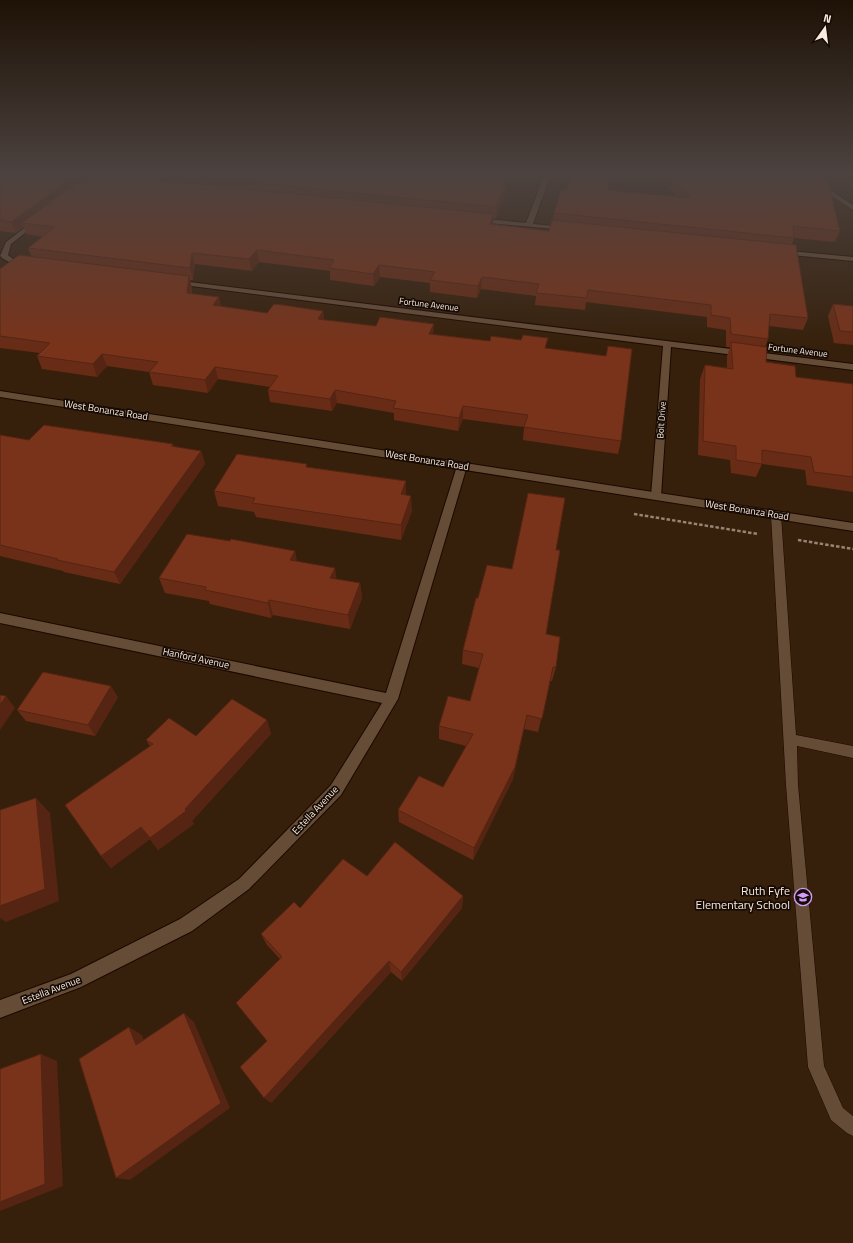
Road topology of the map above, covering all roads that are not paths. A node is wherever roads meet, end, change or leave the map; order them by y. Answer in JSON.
{"nodes":[{"id":1,"x":24,"y":231,"type":"edge"},
{"id":2,"x":774,"y":251,"type":"edge"},
{"id":3,"x":853,"y":259,"type":"edge"},
{"id":4,"x":34,"y":264,"type":"edge"},
{"id":5,"x":169,"y":281,"type":"edge"},
{"id":6,"x":667,"y":344,"type":"junction"},
{"id":7,"x":853,"y":367,"type":"edge"},
{"id":8,"x":0,"y":394,"type":"edge"},
{"id":9,"x":462,"y":466,"type":"junction"},
{"id":10,"x":656,"y":496,"type":"junction"},
{"id":11,"x":776,"y":515,"type":"junction"},
{"id":12,"x":853,"y":527,"type":"edge"},
{"id":13,"x":0,"y":618,"type":"edge"},
{"id":14,"x":391,"y":699,"type":"junction"},
{"id":15,"x":790,"y":739,"type":"junction"},
{"id":16,"x":853,"y":752,"type":"edge"},
{"id":17,"x":0,"y":1009,"type":"edge"},
{"id":18,"x":853,"y":1127,"type":"edge"}],
"edges":[{"from":1,"to":4,"type":"street"},
{"from":2,"to":3,"type":"street"},
{"from":5,"to":6,"type":"street","name":"Fortune Avenue"},
{"from":6,"to":7,"type":"street","name":"Fortune Avenue"},
{"from":6,"to":10,"type":"street","name":"Bolt Drive"},
{"from":8,"to":9,"type":"street","name":"West Bonanza Road"},
{"from":9,"to":10,"type":"street","name":"West Bonanza Road"},
{"from":9,"to":14,"type":"street","name":"Estella Avenue"},
{"from":10,"to":11,"type":"street","name":"West Bonanza Road"},
{"from":11,"to":12,"type":"street","name":"West Bonanza Road"},
{"from":11,"to":15,"type":"lane"},
{"from":13,"to":14,"type":"street","name":"Hanford Avenue"},
{"from":14,"to":17,"type":"street","name":"Estella Avenue"},
{"from":15,"to":16,"type":"lane"},
{"from":15,"to":18,"type":"lane"}]}
